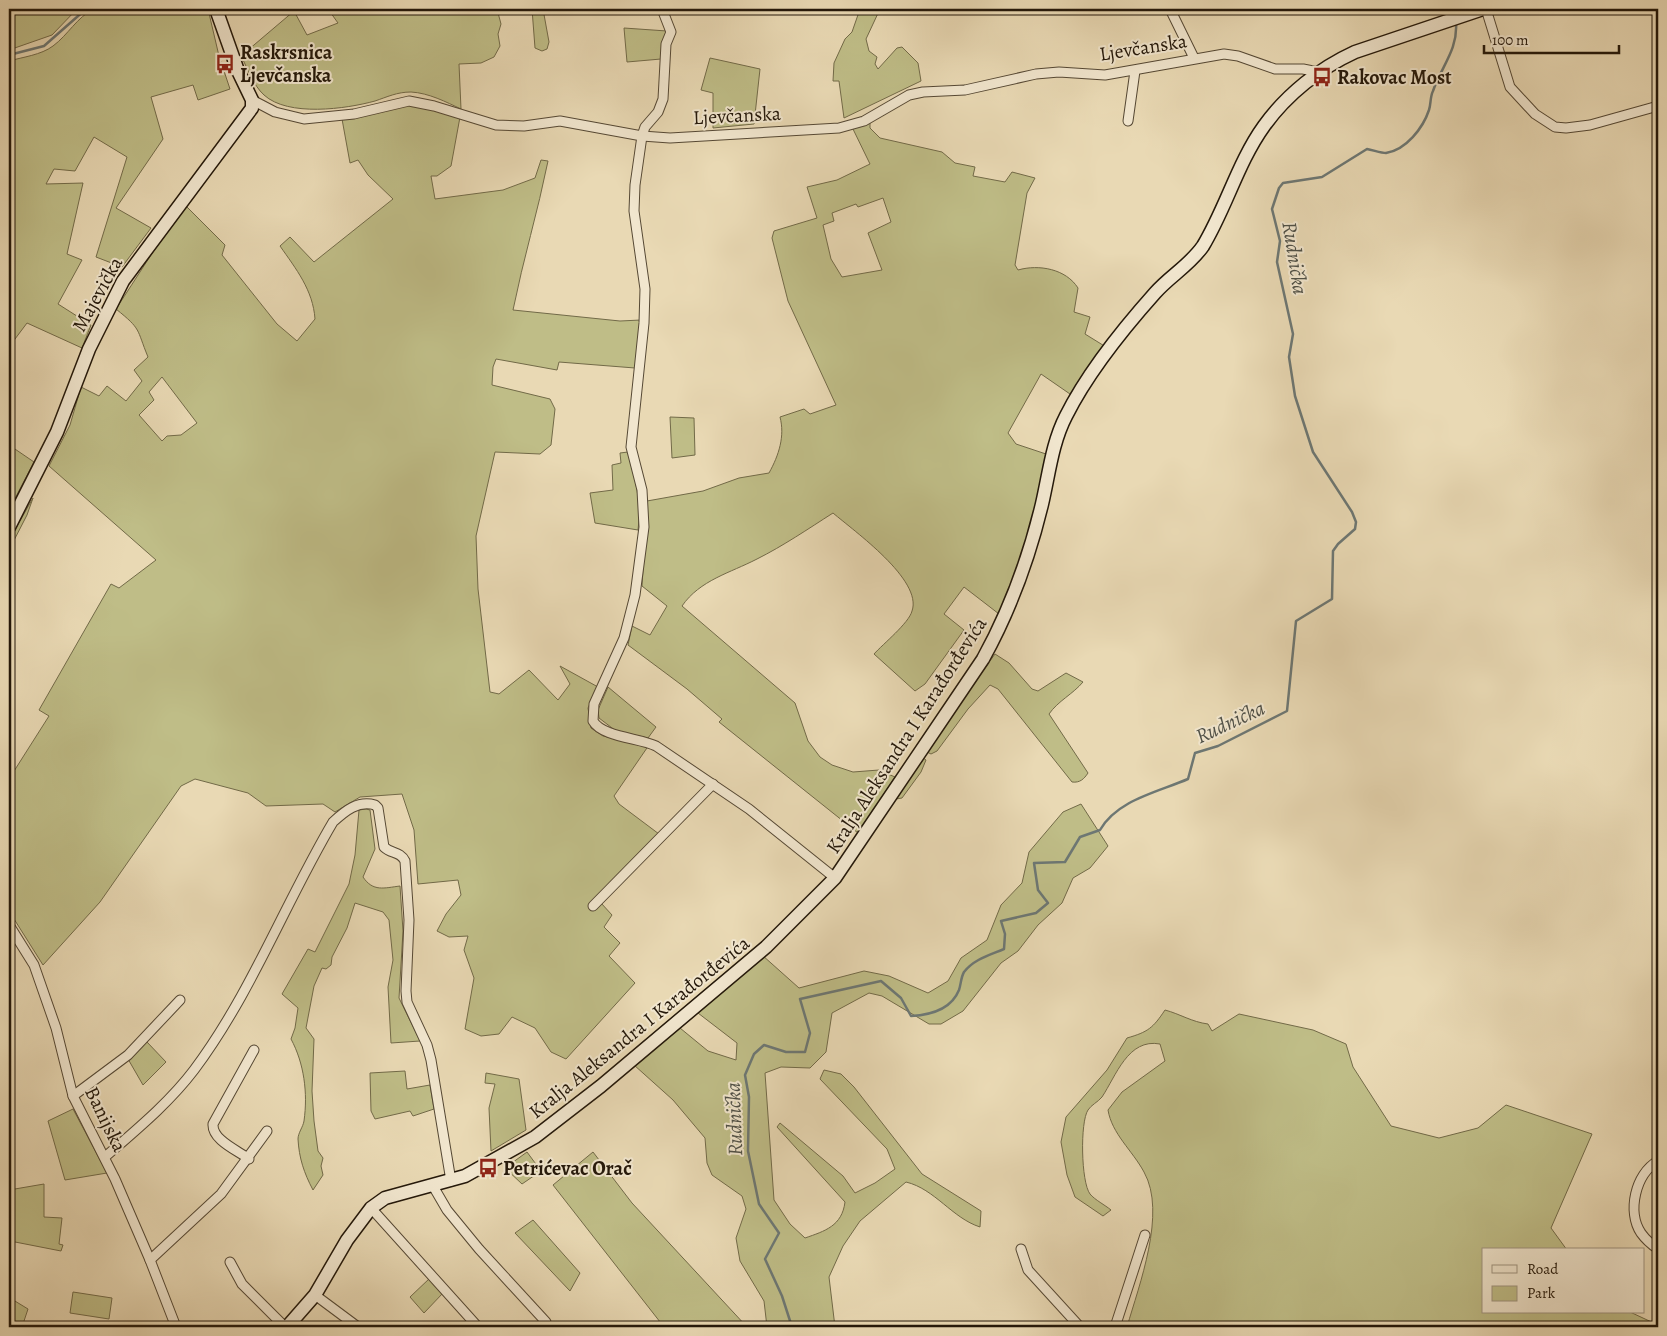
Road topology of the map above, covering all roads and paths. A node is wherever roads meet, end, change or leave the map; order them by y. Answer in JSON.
{"nodes":[{"id":1,"x":216,"y":9,"type":"edge"},
{"id":2,"x":662,"y":9,"type":"edge"},
{"id":3,"x":1170,"y":9,"type":"edge"},
{"id":4,"x":1485,"y":9,"type":"edge"},
{"id":5,"x":1194,"y":58,"type":"junction"},
{"id":6,"x":1135,"y":71,"type":"junction"},
{"id":7,"x":1318,"y":72,"type":"junction"},
{"id":8,"x":252,"y":100,"type":"junction"},
{"id":9,"x":1658,"y":106,"type":"edge"},
{"id":10,"x":1128,"y":121,"type":"dead end"},
{"id":11,"x":642,"y":136,"type":"junction"},
{"id":12,"x":9,"y":527,"type":"edge"},
{"id":13,"x":713,"y":784,"type":"junction"},
{"id":14,"x":835,"y":878,"type":"junction"},
{"id":15,"x":593,"y":906,"type":"dead end"},
{"id":16,"x":9,"y":925,"type":"edge"},
{"id":17,"x":180,"y":1000,"type":"dead end"},
{"id":18,"x":254,"y":1050,"type":"dead end"},
{"id":19,"x":72,"y":1096,"type":"junction"},
{"id":20,"x":266,"y":1131,"type":"dead end"},
{"id":21,"x":105,"y":1157,"type":"junction"},
{"id":22,"x":249,"y":1158,"type":"junction"},
{"id":23,"x":1658,"y":1161,"type":"edge"},
{"id":24,"x":451,"y":1181,"type":"junction"},
{"id":25,"x":433,"y":1186,"type":"junction"},
{"id":26,"x":372,"y":1208,"type":"junction"},
{"id":27,"x":1144,"y":1235,"type":"dead end"},
{"id":28,"x":1021,"y":1249,"type":"dead end"},
{"id":29,"x":1658,"y":1249,"type":"edge"},
{"id":30,"x":150,"y":1260,"type":"junction"},
{"id":31,"x":230,"y":1262,"type":"dead end"},
{"id":32,"x":315,"y":1295,"type":"junction"},
{"id":33,"x":546,"y":1322,"type":"dead end"},
{"id":34,"x":176,"y":1327,"type":"edge"},
{"id":35,"x":286,"y":1327,"type":"edge"},
{"id":36,"x":358,"y":1327,"type":"edge"},
{"id":37,"x":478,"y":1327,"type":"edge"},
{"id":38,"x":1080,"y":1327,"type":"edge"},
{"id":39,"x":1115,"y":1327,"type":"edge"}],
"edges":[{"from":1,"to":8,"type":"street"},
{"from":2,"to":11,"type":"street"},
{"from":3,"to":5,"type":"street"},
{"from":4,"to":7,"type":"street","name":"Kralja Aleksandra I Karađorđevića"},
{"from":4,"to":9,"type":"street"},
{"from":5,"to":6,"type":"street","name":"Ljevčanska"},
{"from":5,"to":7,"type":"street","name":"Ljevčanska"},
{"from":6,"to":10,"type":"street"},
{"from":6,"to":11,"type":"street","name":"Ljevčanska"},
{"from":7,"to":14,"type":"street","name":"Kralja Aleksandra I Karađorđevića"},
{"from":8,"to":11,"type":"street","name":"Ljevčanska"},
{"from":8,"to":12,"type":"street","name":"Majevička"},
{"from":11,"to":13,"type":"street"},
{"from":13,"to":14,"type":"street"},
{"from":13,"to":15,"type":"street"},
{"from":14,"to":24,"type":"street","name":"Kralja Aleksandra I Karađorđevića"},
{"from":16,"to":19,"type":"street","name":"Banijska"},
{"from":17,"to":19,"type":"street"},
{"from":18,"to":22,"type":"street"},
{"from":19,"to":21,"type":"street","name":"Banijska"},
{"from":20,"to":22,"type":"street"},
{"from":21,"to":24,"type":"street"},
{"from":21,"to":30,"type":"street","name":"Banijska"},
{"from":22,"to":30,"type":"street"},
{"from":23,"to":29,"type":"street"},
{"from":24,"to":25,"type":"street","name":"Kralja Aleksandra I Karađorđevića"},
{"from":25,"to":26,"type":"street","name":"Kralja Aleksandra I Karađorđevića"},
{"from":25,"to":33,"type":"street"},
{"from":26,"to":32,"type":"street","name":"Kralja Aleksandra I Karađorđevića"},
{"from":26,"to":37,"type":"street"},
{"from":27,"to":39,"type":"street"},
{"from":28,"to":38,"type":"street"},
{"from":30,"to":34,"type":"street","name":"Banijska"},
{"from":31,"to":35,"type":"street"},
{"from":32,"to":35,"type":"street","name":"Kralja Aleksandra I Karađorđevića"},
{"from":32,"to":36,"type":"street"}]}
